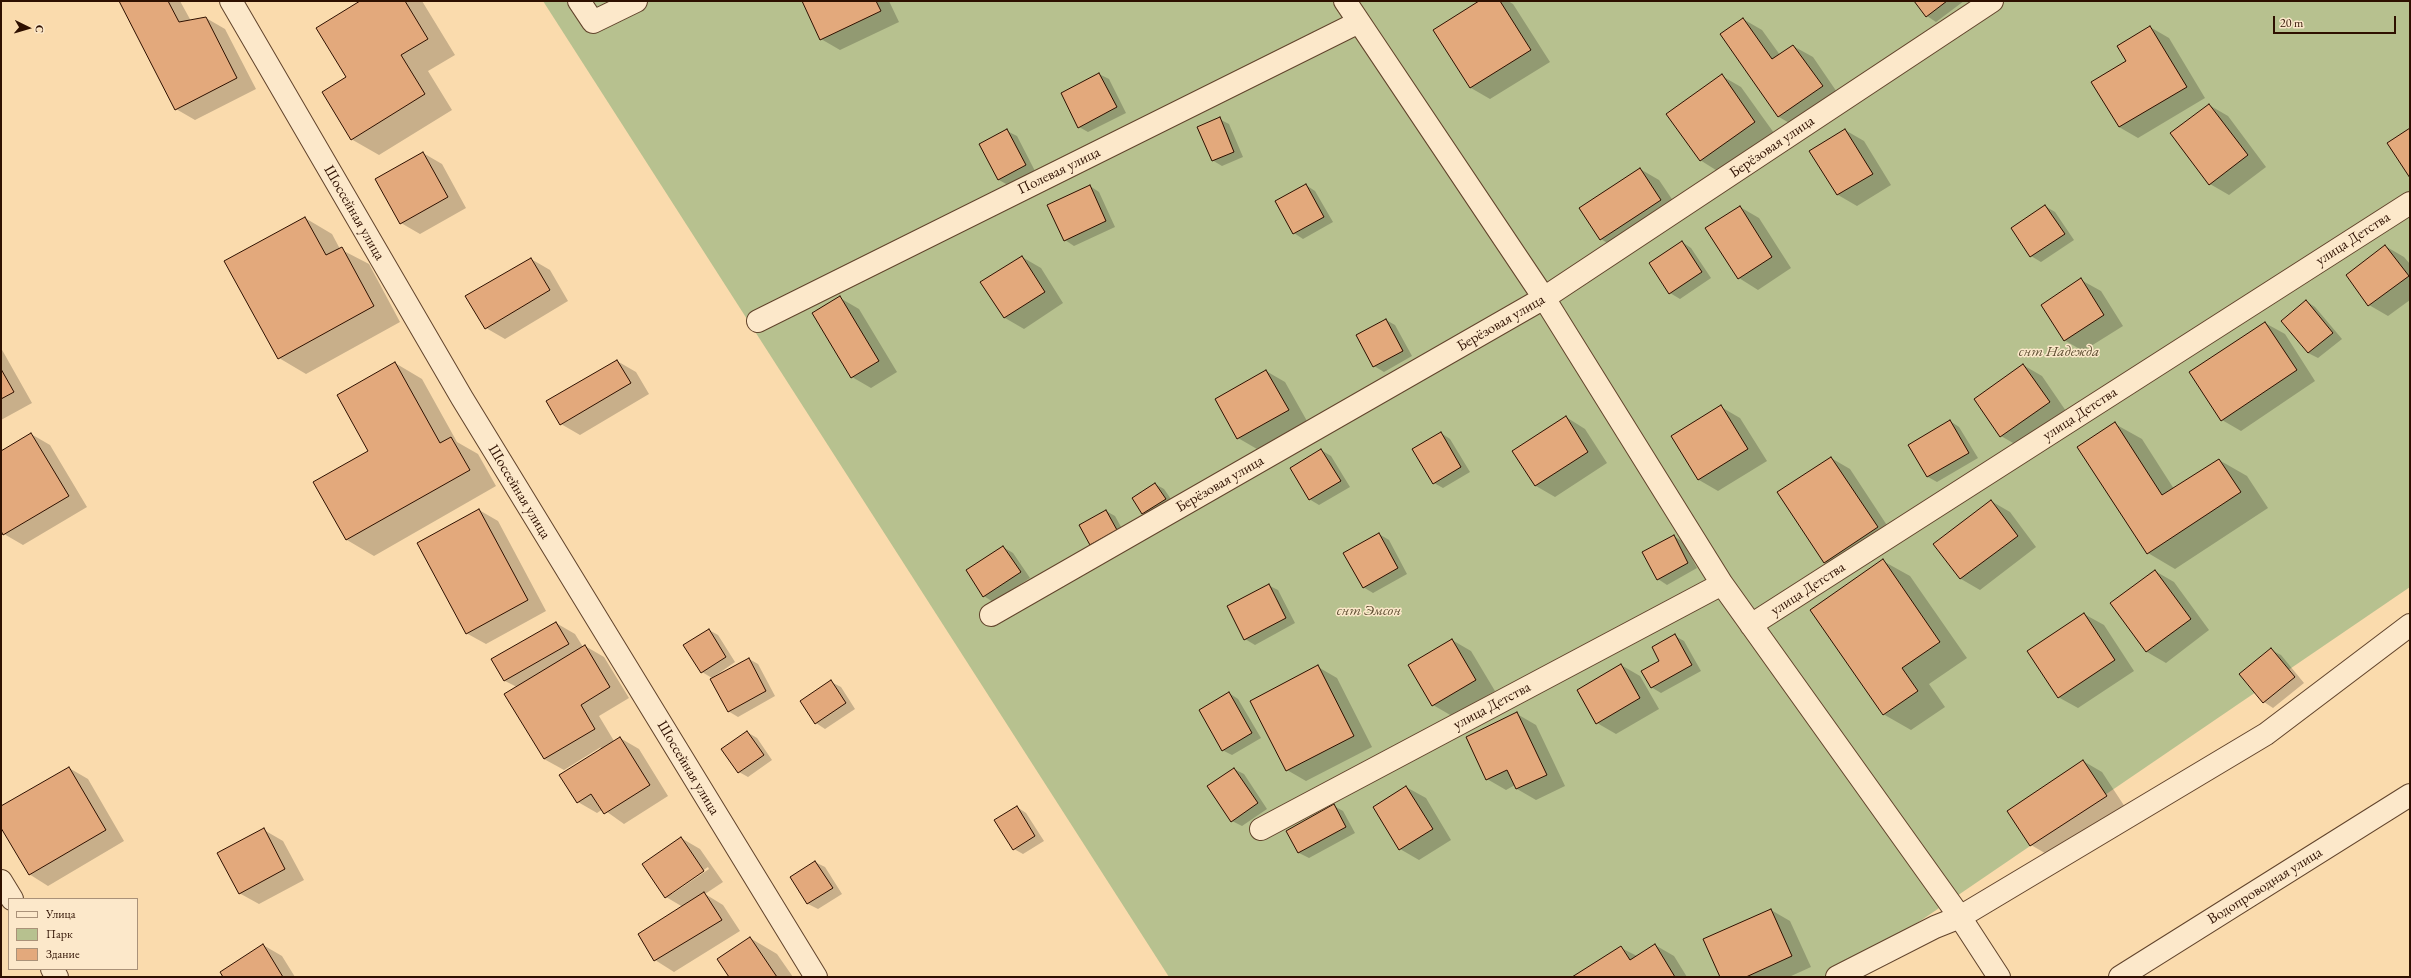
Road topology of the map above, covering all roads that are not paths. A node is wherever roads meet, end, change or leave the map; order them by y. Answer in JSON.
{"nodes":[{"id":1,"x":232,"y":1,"type":"edge"},
{"id":2,"x":579,"y":1,"type":"edge"},
{"id":3,"x":636,"y":1,"type":"edge"},
{"id":4,"x":1345,"y":1,"type":"edge"},
{"id":5,"x":1992,"y":1,"type":"edge"},
{"id":6,"x":1360,"y":22,"type":"junction"},
{"id":7,"x":2410,"y":203,"type":"edge"},
{"id":8,"x":1544,"y":298,"type":"junction"},
{"id":9,"x":758,"y":321,"type":"dead end"},
{"id":10,"x":1722,"y":584,"type":"junction"},
{"id":11,"x":991,"y":615,"type":"dead end"},
{"id":12,"x":1751,"y":625,"type":"junction"},
{"id":13,"x":2410,"y":625,"type":"edge"},
{"id":14,"x":2410,"y":796,"type":"edge"},
{"id":15,"x":1262,"y":829,"type":"dead end"},
{"id":16,"x":1,"y":881,"type":"edge"},
{"id":17,"x":11,"y":898,"type":"edge"},
{"id":18,"x":1960,"y":917,"type":"junction"},
{"id":19,"x":816,"y":977,"type":"edge"},
{"id":20,"x":1837,"y":977,"type":"edge"},
{"id":21,"x":1999,"y":977,"type":"edge"},
{"id":22,"x":2120,"y":977,"type":"edge"}],
"edges":[{"from":1,"to":19,"type":"street","name":"Шоссейная улица"},
{"from":2,"to":3,"type":"street"},
{"from":4,"to":6,"type":"street"},
{"from":5,"to":8,"type":"street","name":"Берёзовая улица"},
{"from":6,"to":8,"type":"street"},
{"from":6,"to":9,"type":"street","name":"Полевая улица"},
{"from":7,"to":12,"type":"street","name":"улица Детства"},
{"from":8,"to":10,"type":"street"},
{"from":8,"to":11,"type":"street","name":"Берёзовая улица"},
{"from":10,"to":12,"type":"street"},
{"from":10,"to":15,"type":"street","name":"улица Детства"},
{"from":12,"to":18,"type":"street"},
{"from":13,"to":18,"type":"street"},
{"from":14,"to":22,"type":"street","name":"Водопроводная улица"},
{"from":16,"to":17,"type":"street"},
{"from":18,"to":20,"type":"street"},
{"from":18,"to":21,"type":"street"}]}
